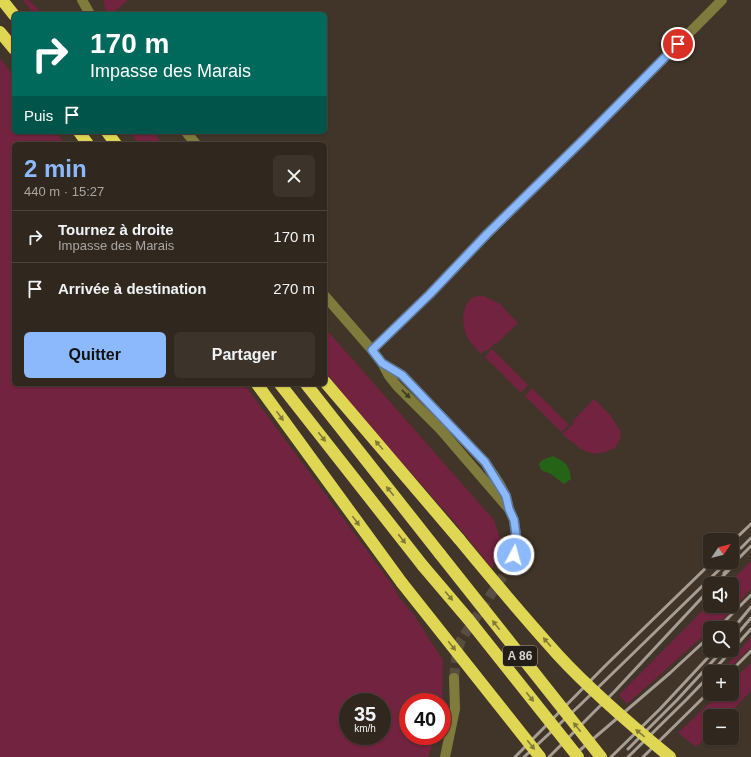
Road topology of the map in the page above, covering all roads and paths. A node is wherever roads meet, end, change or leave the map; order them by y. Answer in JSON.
{"nodes":[{"id":1,"x":2,"y":0,"type":"edge"},
{"id":2,"x":82,"y":0,"type":"edge"},
{"id":3,"x":722,"y":0,"type":"edge"},
{"id":4,"x":89,"y":12,"type":"edge"},
{"id":5,"x":12,"y":13,"type":"edge"},
{"id":6,"x":0,"y":32,"type":"edge"},
{"id":7,"x":12,"y":47,"type":"edge"},
{"id":8,"x":188,"y":134,"type":"edge"},
{"id":9,"x":194,"y":142,"type":"edge"},
{"id":10,"x":327,"y":298,"type":"edge"},
{"id":11,"x":372,"y":350,"type":"junction"},
{"id":12,"x":327,"y":384,"type":"edge"},
{"id":13,"x":258,"y":386,"type":"edge"},
{"id":14,"x":282,"y":386,"type":"edge"},
{"id":15,"x":308,"y":386,"type":"edge"},
{"id":16,"x":511,"y":564,"type":"tunnel mouth"},
{"id":17,"x":454,"y":678,"type":"tunnel mouth"},
{"id":18,"x":445,"y":757,"type":"edge"},
{"id":19,"x":540,"y":757,"type":"edge"},
{"id":20,"x":578,"y":757,"type":"edge"},
{"id":21,"x":601,"y":757,"type":"edge"},
{"id":22,"x":670,"y":757,"type":"edge"}],
"edges":[{"from":1,"to":5,"type":"highway"},
{"from":2,"to":4,"type":"street"},
{"from":3,"to":11,"type":"street"},
{"from":6,"to":7,"type":"highway"},
{"from":8,"to":9,"type":"street"},
{"from":10,"to":11,"type":"street"},
{"from":11,"to":16,"type":"street"},
{"from":22,"to":12,"type":"highway","one_way":true,"bridge":true},
{"from":13,"to":19,"type":"highway","one_way":true,"bridge":true},
{"from":14,"to":20,"type":"highway","number":"A 86","one_way":true,"bridge":true},
{"from":21,"to":15,"type":"highway","number":"A 86","one_way":true,"bridge":true},
{"from":17,"to":18,"type":"street"}]}
